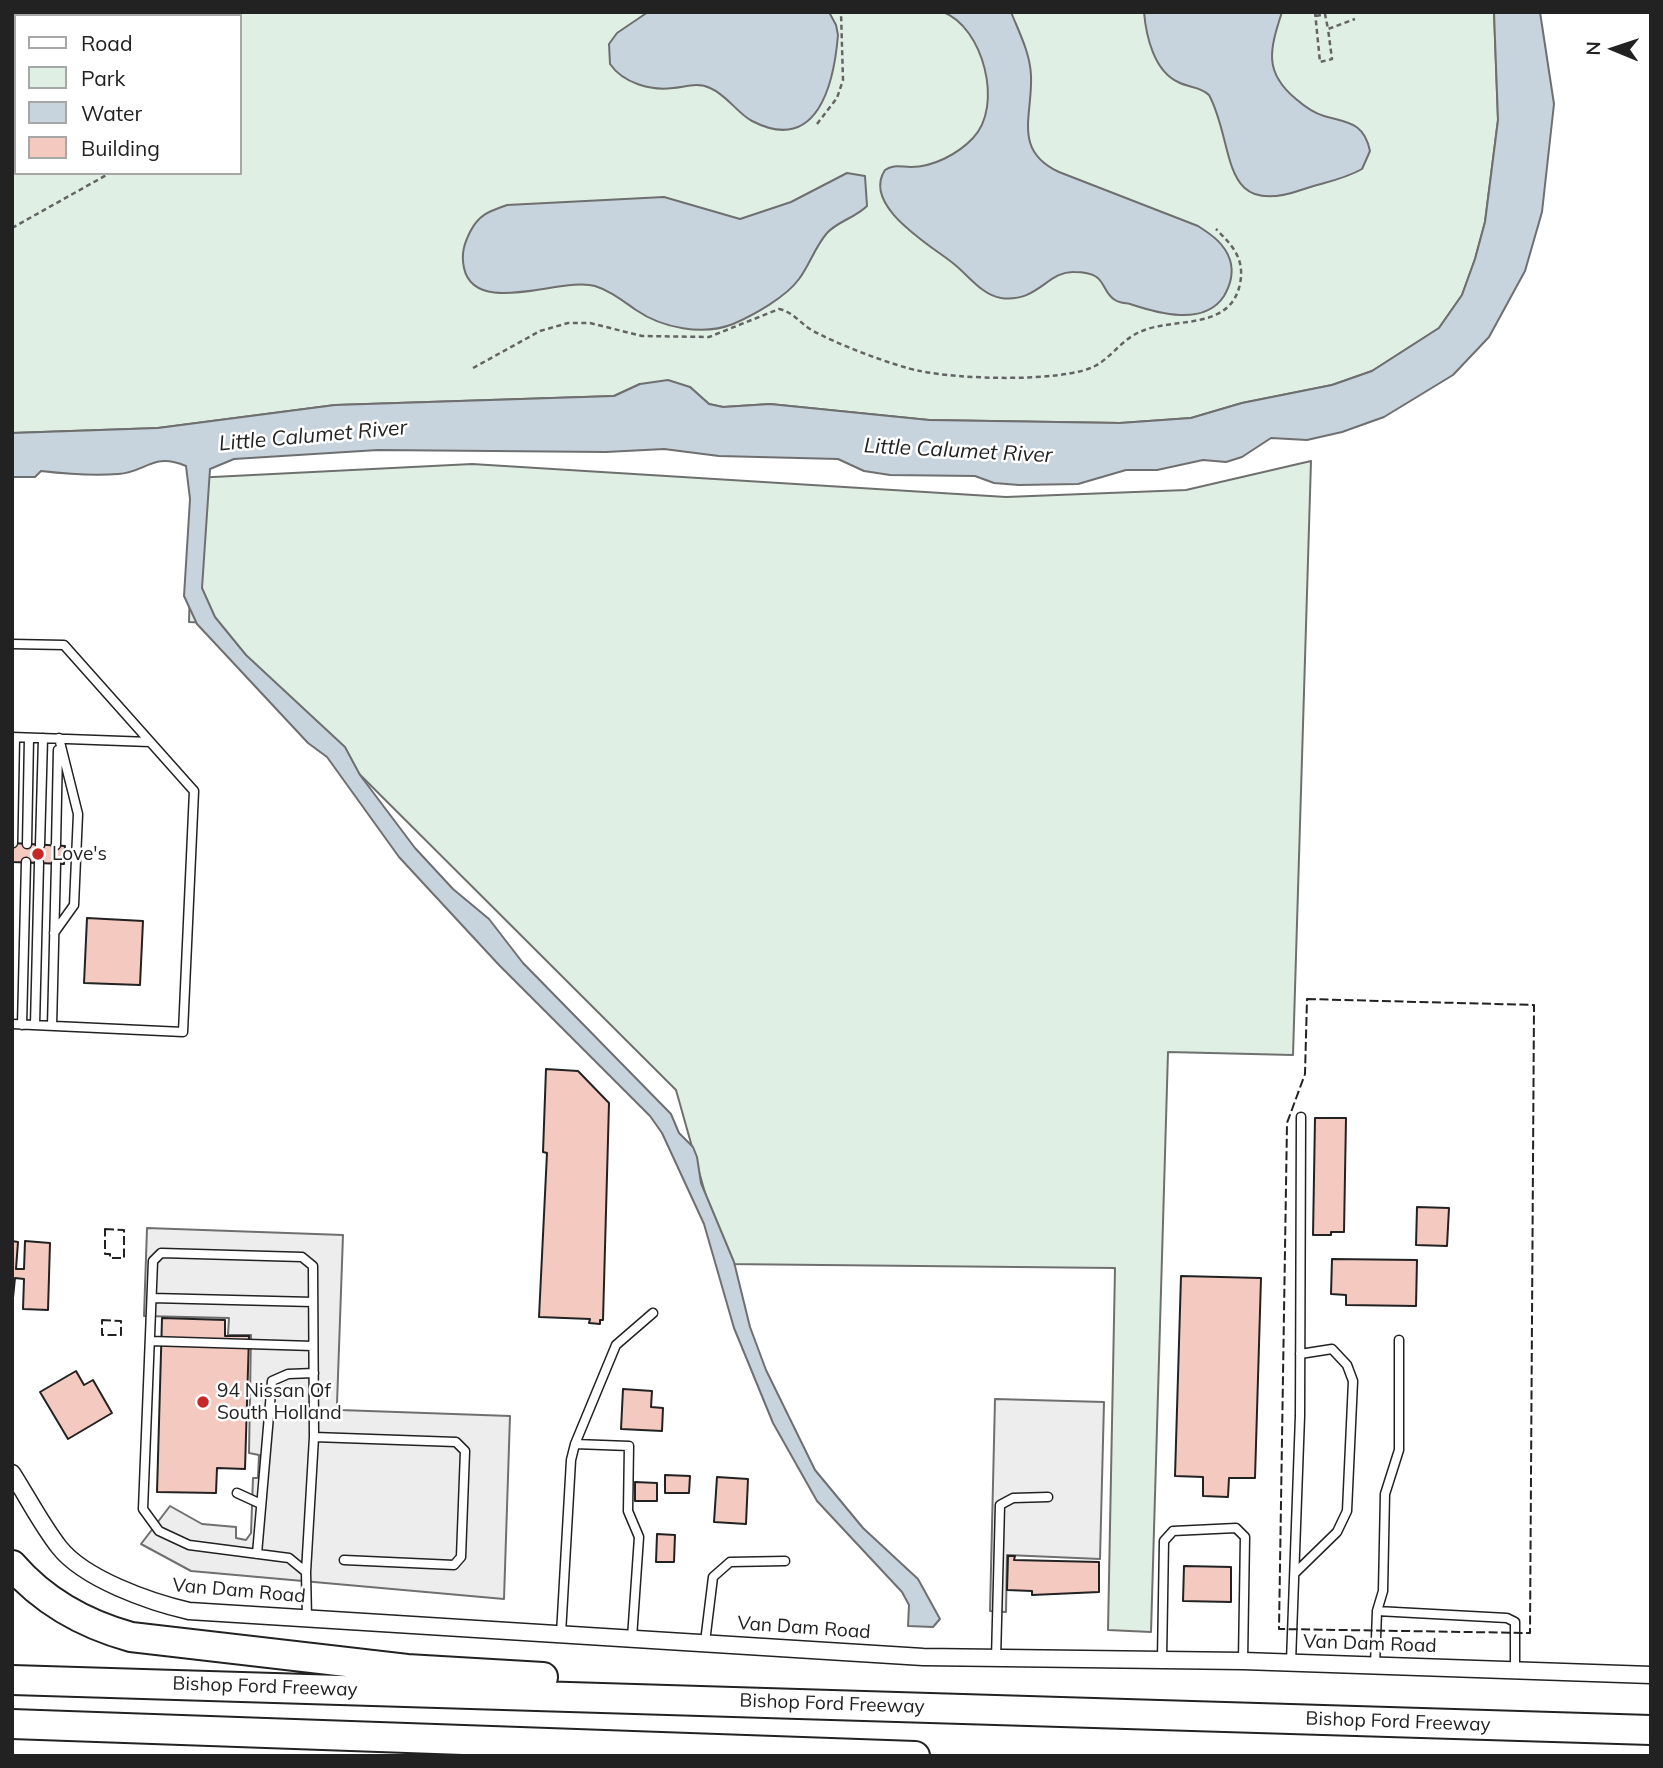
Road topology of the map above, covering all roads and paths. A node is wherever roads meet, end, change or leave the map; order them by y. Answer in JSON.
{"nodes":[{"id":1,"x":841,"y":12,"type":"edge"},
{"id":2,"x":1316,"y":14,"type":"edge"},
{"id":3,"x":1355,"y":19,"type":"dead end"},
{"id":4,"x":1328,"y":29,"type":"junction"},
{"id":5,"x":817,"y":124,"type":"dead end"},
{"id":6,"x":106,"y":175,"type":"edge"},
{"id":7,"x":12,"y":228,"type":"edge"},
{"id":8,"x":1216,"y":229,"type":"dead end"},
{"id":9,"x":473,"y":368,"type":"dead end"},
{"id":10,"x":12,"y":643,"type":"edge"},
{"id":11,"x":14,"y":737,"type":"edge"},
{"id":12,"x":29,"y":738,"type":"junction"},
{"id":13,"x":43,"y":738,"type":"junction"},
{"id":14,"x":59,"y":738,"type":"junction"},
{"id":15,"x":150,"y":742,"type":"junction"},
{"id":16,"x":13,"y":843,"type":"edge"},
{"id":17,"x":27,"y":844,"type":"dead end"},
{"id":18,"x":40,"y":845,"type":"dead end"},
{"id":19,"x":56,"y":845,"type":"dead end"},
{"id":20,"x":26,"y":862,"type":"dead end"},
{"id":21,"x":39,"y":863,"type":"dead end"},
{"id":22,"x":56,"y":864,"type":"dead end"},
{"id":23,"x":54,"y":933,"type":"junction"},
{"id":24,"x":17,"y":1025,"type":"edge"},
{"id":25,"x":35,"y":1025,"type":"junction"},
{"id":26,"x":52,"y":1026,"type":"junction"},
{"id":27,"x":1301,"y":1117,"type":"dead end"},
{"id":28,"x":152,"y":1298,"type":"junction"},
{"id":29,"x":313,"y":1302,"type":"junction"},
{"id":30,"x":653,"y":1313,"type":"dead end"},
{"id":31,"x":1399,"y":1340,"type":"dead end"},
{"id":32,"x":150,"y":1341,"type":"junction"},
{"id":33,"x":313,"y":1346,"type":"junction"},
{"id":34,"x":1300,"y":1354,"type":"junction"},
{"id":35,"x":314,"y":1373,"type":"junction"},
{"id":36,"x":314,"y":1437,"type":"junction"},
{"id":37,"x":576,"y":1444,"type":"junction"},
{"id":38,"x":12,"y":1474,"type":"edge"},
{"id":39,"x":237,"y":1493,"type":"dead end"},
{"id":40,"x":1048,"y":1497,"type":"dead end"},
{"id":41,"x":261,"y":1504,"type":"junction"},
{"id":42,"x":257,"y":1554,"type":"junction"},
{"id":43,"x":344,"y":1560,"type":"dead end"},
{"id":44,"x":785,"y":1561,"type":"dead end"},
{"id":45,"x":12,"y":1565,"type":"edge"},
{"id":46,"x":306,"y":1572,"type":"junction"},
{"id":47,"x":1295,"y":1573,"type":"junction"},
{"id":48,"x":1377,"y":1611,"type":"junction"},
{"id":49,"x":307,"y":1618,"type":"junction"},
{"id":50,"x":561,"y":1634,"type":"junction"},
{"id":51,"x":632,"y":1638,"type":"junction"},
{"id":52,"x":705,"y":1642,"type":"junction"},
{"id":53,"x":996,"y":1658,"type":"junction"},
{"id":54,"x":1162,"y":1659,"type":"junction"},
{"id":55,"x":1243,"y":1661,"type":"junction"},
{"id":56,"x":1291,"y":1662,"type":"junction"},
{"id":57,"x":1375,"y":1665,"type":"junction"},
{"id":58,"x":1515,"y":1670,"type":"junction"},
{"id":59,"x":1651,"y":1675,"type":"edge"},
{"id":60,"x":12,"y":1680,"type":"edge"},
{"id":61,"x":803,"y":1703,"type":"junction"},
{"id":62,"x":12,"y":1724,"type":"edge"},
{"id":63,"x":1651,"y":1730,"type":"edge"},
{"id":64,"x":709,"y":1749,"type":"junction"},
{"id":65,"x":623,"y":1756,"type":"edge"},
{"id":66,"x":915,"y":1756,"type":"edge"}],
"edges":[{"from":1,"to":5,"type":"path"},
{"from":2,"to":4,"type":"path"},
{"from":2,"to":4,"type":"path"},
{"from":3,"to":4,"type":"path"},
{"from":6,"to":7,"type":"path"},
{"from":8,"to":9,"type":"path"},
{"from":10,"to":15,"type":"lane"},
{"from":11,"to":12,"type":"lane"},
{"from":11,"to":16,"type":"lane"},
{"from":12,"to":13,"type":"lane"},
{"from":12,"to":17,"type":"lane"},
{"from":13,"to":14,"type":"lane"},
{"from":13,"to":18,"type":"lane"},
{"from":14,"to":15,"type":"lane"},
{"from":14,"to":19,"type":"lane"},
{"from":14,"to":23,"type":"lane"},
{"from":15,"to":26,"type":"lane"},
{"from":20,"to":24,"type":"lane"},
{"from":21,"to":25,"type":"lane"},
{"from":22,"to":23,"type":"lane"},
{"from":23,"to":26,"type":"lane"},
{"from":24,"to":25,"type":"lane"},
{"from":25,"to":26,"type":"lane"},
{"from":27,"to":34,"type":"lane"},
{"from":28,"to":29,"type":"lane"},
{"from":28,"to":29,"type":"lane"},
{"from":28,"to":32,"type":"lane"},
{"from":29,"to":33,"type":"lane"},
{"from":30,"to":37,"type":"lane"},
{"from":31,"to":48,"type":"lane"},
{"from":32,"to":33,"type":"lane"},
{"from":32,"to":42,"type":"lane"},
{"from":33,"to":35,"type":"lane"},
{"from":34,"to":47,"type":"lane"},
{"from":34,"to":47,"type":"lane"},
{"from":35,"to":36,"type":"lane"},
{"from":35,"to":41,"type":"lane"},
{"from":36,"to":43,"type":"lane"},
{"from":36,"to":46,"type":"lane"},
{"from":37,"to":50,"type":"lane"},
{"from":37,"to":51,"type":"lane"},
{"from":38,"to":49,"type":"street","name":"Van Dam Road"},
{"from":39,"to":41,"type":"lane"},
{"from":40,"to":53,"type":"lane"},
{"from":41,"to":42,"type":"lane"},
{"from":42,"to":46,"type":"lane"},
{"from":44,"to":52,"type":"lane"},
{"from":45,"to":61,"type":"highway"},
{"from":46,"to":49,"type":"lane"},
{"from":47,"to":56,"type":"lane"},
{"from":48,"to":57,"type":"lane"},
{"from":48,"to":58,"type":"lane"},
{"from":49,"to":50,"type":"street","name":"Van Dam Road"},
{"from":50,"to":51,"type":"street","name":"Van Dam Road"},
{"from":51,"to":52,"type":"street","name":"Van Dam Road"},
{"from":52,"to":53,"type":"street","name":"Van Dam Road"},
{"from":53,"to":54,"type":"street","name":"Van Dam Road"},
{"from":54,"to":55,"type":"street","name":"Van Dam Road"},
{"from":54,"to":55,"type":"lane"},
{"from":55,"to":56,"type":"street","name":"Van Dam Road"},
{"from":56,"to":57,"type":"street","name":"Van Dam Road"},
{"from":57,"to":58,"type":"street","name":"Van Dam Road"},
{"from":58,"to":59,"type":"street","name":"Van Dam Road"},
{"from":60,"to":61,"type":"highway","name":"Bishop Ford Freeway"},
{"from":61,"to":63,"type":"highway","name":"Bishop Ford Freeway"},
{"from":62,"to":64,"type":"highway"},
{"from":64,"to":65,"type":"highway"},
{"from":64,"to":66,"type":"highway"}]}
